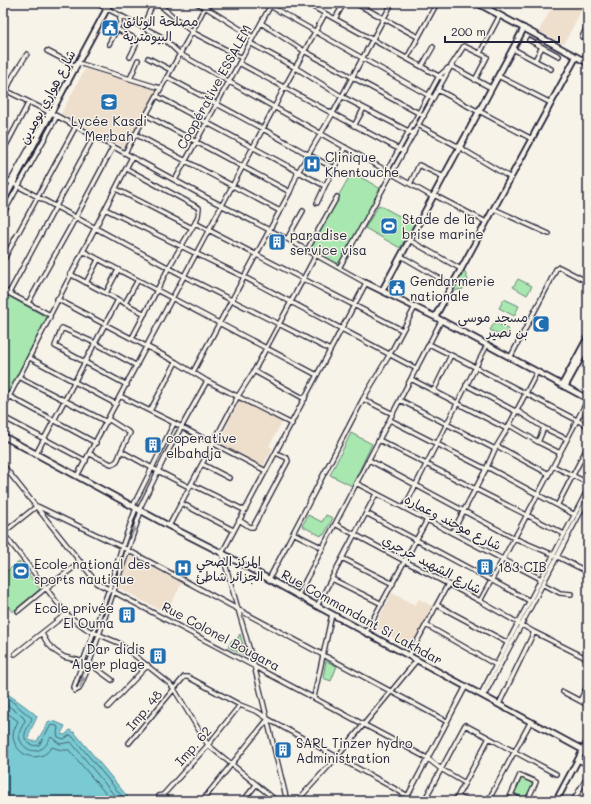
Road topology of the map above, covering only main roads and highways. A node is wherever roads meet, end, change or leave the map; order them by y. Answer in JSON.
{"nodes":[{"id":1,"x":110,"y":3,"type":"edge"},
{"id":2,"x":477,"y":3,"type":"edge"},
{"id":3,"x":487,"y":6,"type":"edge"},
{"id":4,"x":524,"y":28,"type":"junction"},
{"id":5,"x":576,"y":57,"type":"junction"},
{"id":6,"x":588,"y":63,"type":"edge"},
{"id":7,"x":6,"y":193,"type":"edge"},
{"id":8,"x":3,"y":202,"type":"edge"},
{"id":9,"x":366,"y":283,"type":"road end"},
{"id":10,"x":382,"y":291,"type":"junction"},
{"id":11,"x":435,"y":317,"type":"junction"},
{"id":12,"x":588,"y":336,"type":"edge"},
{"id":13,"x":588,"y":345,"type":"edge"},
{"id":14,"x":564,"y":386,"type":"junction"},
{"id":15,"x":588,"y":399,"type":"edge"},
{"id":16,"x":3,"y":436,"type":"edge"},
{"id":17,"x":588,"y":741,"type":"edge"},
{"id":18,"x":584,"y":750,"type":"junction"},
{"id":19,"x":556,"y":801,"type":"edge"}],
"edges":[{"from":1,"to":7,"type":"main road","name":"شارع هواري بومدين"},
{"from":2,"to":3,"type":"main road"},
{"from":3,"to":4,"type":"main road"},
{"from":4,"to":5,"type":"main road"},
{"from":4,"to":10,"type":"main road"},
{"from":5,"to":6,"type":"main road"},
{"from":5,"to":11,"type":"main road"},
{"from":7,"to":8,"type":"main road","name":"شارع هواري بومدين"},
{"from":9,"to":10,"type":"main road"},
{"from":10,"to":11,"type":"main road"},
{"from":11,"to":14,"type":"main road"},
{"from":12,"to":14,"type":"main road"},
{"from":13,"to":14,"type":"main road"},
{"from":14,"to":15,"type":"main road"},
{"from":16,"to":18,"type":"main road","name":"Rue Commandant Si Lakhdar"},
{"from":17,"to":18,"type":"main road"},
{"from":18,"to":19,"type":"main road"}]}
